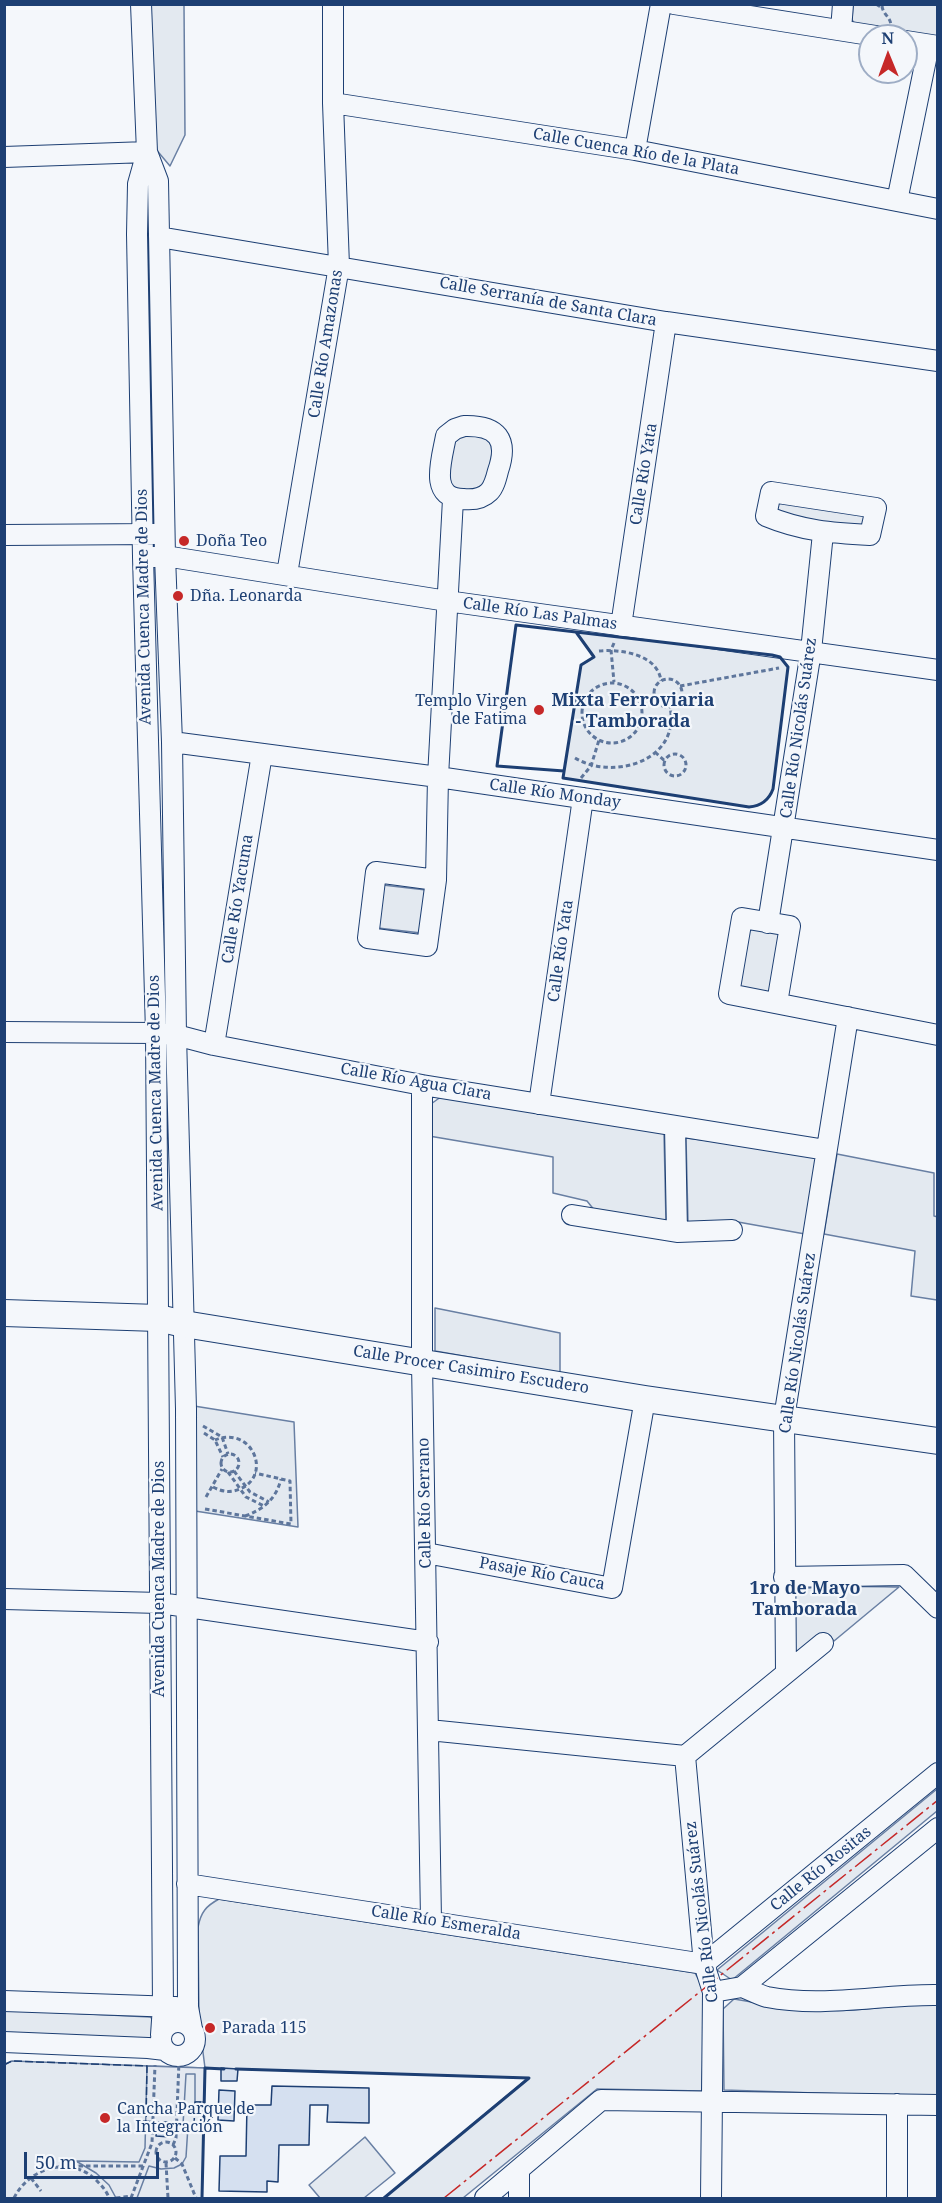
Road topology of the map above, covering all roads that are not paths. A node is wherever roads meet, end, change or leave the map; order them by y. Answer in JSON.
{"nodes":[{"id":1,"x":141,"y":4,"type":"edge"},
{"id":2,"x":333,"y":4,"type":"edge"},
{"id":3,"x":661,"y":4,"type":"edge"},
{"id":4,"x":675,"y":4,"type":"edge"},
{"id":5,"x":843,"y":4,"type":"edge"},
{"id":6,"x":841,"y":30,"type":"junction"},
{"id":7,"x":858,"y":32,"type":"edge"},
{"id":8,"x":918,"y":42,"type":"edge"},
{"id":9,"x":933,"y":45,"type":"edge"},
{"id":10,"x":333,"y":103,"type":"junction"},
{"id":11,"x":635,"y":150,"type":"junction"},
{"id":12,"x":147,"y":152,"type":"junction"},
{"id":13,"x":4,"y":157,"type":"edge"},
{"id":14,"x":897,"y":201,"type":"junction"},
{"id":15,"x":938,"y":209,"type":"edge"},
{"id":16,"x":159,"y":237,"type":"junction"},
{"id":17,"x":339,"y":266,"type":"junction"},
{"id":18,"x":666,"y":322,"type":"junction"},
{"id":19,"x":938,"y":361,"type":"edge"},
{"id":20,"x":453,"y":499,"type":"dead end"},
{"id":21,"x":823,"y":533,"type":"junction"},
{"id":22,"x":4,"y":534,"type":"edge"},
{"id":23,"x":142,"y":534,"type":"junction"},
{"id":24,"x":165,"y":534,"type":"junction"},
{"id":25,"x":165,"y":556,"type":"junction"},
{"id":26,"x":143,"y":557,"type":"junction"},
{"id":27,"x":287,"y":574,"type":"junction"},
{"id":28,"x":447,"y":602,"type":"junction"},
{"id":29,"x":621,"y":626,"type":"junction"},
{"id":30,"x":811,"y":651,"type":"junction"},
{"id":31,"x":938,"y":670,"type":"edge"},
{"id":32,"x":172,"y":742,"type":"junction"},
{"id":33,"x":262,"y":754,"type":"junction"},
{"id":34,"x":438,"y":777,"type":"junction"},
{"id":35,"x":583,"y":798,"type":"junction"},
{"id":36,"x":784,"y":827,"type":"junction"},
{"id":37,"x":938,"y":850,"type":"edge"},
{"id":38,"x":435,"y":880,"type":"junction"},
{"id":39,"x":768,"y":923,"type":"junction"},
{"id":40,"x":777,"y":1002,"type":"junction"},
{"id":41,"x":848,"y":1017,"type":"junction"},
{"id":42,"x":4,"y":1032,"type":"edge"},
{"id":43,"x":156,"y":1033,"type":"junction"},
{"id":44,"x":176,"y":1035,"type":"junction"},
{"id":45,"x":938,"y":1035,"type":"edge"},
{"id":46,"x":214,"y":1045,"type":"junction"},
{"id":47,"x":422,"y":1085,"type":"junction"},
{"id":48,"x":539,"y":1104,"type":"junction"},
{"id":49,"x":675,"y":1126,"type":"junction"},
{"id":50,"x":826,"y":1150,"type":"junction"},
{"id":51,"x":572,"y":1215,"type":"dead end"},
{"id":52,"x":732,"y":1230,"type":"dead end"},
{"id":53,"x":677,"y":1232,"type":"junction"},
{"id":54,"x":4,"y":1313,"type":"edge"},
{"id":55,"x":158,"y":1318,"type":"junction"},
{"id":56,"x":184,"y":1324,"type":"junction"},
{"id":57,"x":422,"y":1362,"type":"junction"},
{"id":58,"x":645,"y":1398,"type":"junction"},
{"id":59,"x":784,"y":1418,"type":"junction"},
{"id":60,"x":938,"y":1442,"type":"edge"},
{"id":61,"x":426,"y":1553,"type":"junction"},
{"id":62,"x":784,"y":1577,"type":"junction"},
{"id":63,"x":4,"y":1599,"type":"edge"},
{"id":64,"x":160,"y":1603,"type":"junction"},
{"id":65,"x":186,"y":1606,"type":"junction"},
{"id":66,"x":938,"y":1608,"type":"edge"},
{"id":67,"x":428,"y":1642,"type":"junction"},
{"id":68,"x":823,"y":1643,"type":"dead end"},
{"id":69,"x":786,"y":1673,"type":"junction"},
{"id":70,"x":429,"y":1730,"type":"junction"},
{"id":71,"x":685,"y":1756,"type":"junction"},
{"id":72,"x":938,"y":1773,"type":"edge"},
{"id":73,"x":938,"y":1828,"type":"edge"},
{"id":74,"x":187,"y":1884,"type":"junction"},
{"id":75,"x":431,"y":1920,"type":"junction"},
{"id":76,"x":704,"y":1964,"type":"junction"},
{"id":77,"x":742,"y":1987,"type":"junction"},
{"id":78,"x":713,"y":1992,"type":"junction"},
{"id":79,"x":938,"y":1995,"type":"edge"},
{"id":80,"x":4,"y":2001,"type":"edge"},
{"id":81,"x":163,"y":2006,"type":"junction"},
{"id":82,"x":188,"y":2007,"type":"junction"},
{"id":83,"x":192,"y":2029,"type":"junction"},
{"id":84,"x":4,"y":2042,"type":"edge"},
{"id":85,"x":165,"y":2048,"type":"junction"},
{"id":86,"x":712,"y":2101,"type":"junction"},
{"id":87,"x":897,"y":2104,"type":"junction"},
{"id":88,"x":938,"y":2105,"type":"edge"},
{"id":89,"x":519,"y":2171,"type":"junction"},
{"id":90,"x":485,"y":2199,"type":"edge"},
{"id":91,"x":519,"y":2199,"type":"edge"},
{"id":92,"x":711,"y":2199,"type":"edge"},
{"id":93,"x":897,"y":2199,"type":"edge"}],
"edges":[{"from":1,"to":12,"type":"street","name":"Avenida Cuenca Madre de Dios"},
{"from":2,"to":10,"type":"street","name":"Calle Río Amazonas"},
{"from":3,"to":11,"type":"street"},
{"from":4,"to":6,"type":"street"},
{"from":5,"to":6,"type":"street"},
{"from":6,"to":7,"type":"street"},
{"from":8,"to":9,"type":"street"},
{"from":9,"to":14,"type":"street"},
{"from":10,"to":11,"type":"street","name":"Calle Cuenca Río de la Plata"},
{"from":10,"to":17,"type":"street","name":"Calle Río Amazonas"},
{"from":11,"to":14,"type":"street","name":"Calle Cuenca Río de la Plata"},
{"from":12,"to":13,"type":"street"},
{"from":12,"to":16,"type":"street","name":"Avenida Cuenca Madre de Dios"},
{"from":12,"to":23,"type":"street","name":"Avenida Cuenca Madre de Dios"},
{"from":14,"to":15,"type":"street","name":"Calle Cuenca Río de la Plata"},
{"from":16,"to":17,"type":"street","name":"Calle Serranía de Santa Clara"},
{"from":16,"to":24,"type":"street","name":"Avenida Cuenca Madre de Dios"},
{"from":17,"to":18,"type":"street","name":"Calle Serranía de Santa Clara"},
{"from":17,"to":27,"type":"street","name":"Calle Río Amazonas"},
{"from":18,"to":19,"type":"street","name":"Calle Serranía de Santa Clara"},
{"from":18,"to":29,"type":"street","name":"Calle Río Yata"},
{"from":20,"to":28,"type":"street"},
{"from":21,"to":21,"type":"street"},
{"from":21,"to":30,"type":"street","name":"Calle Río Nicolás Suárez"},
{"from":22,"to":23,"type":"street"},
{"from":23,"to":24,"type":"street"},
{"from":23,"to":26,"type":"street","name":"Avenida Cuenca Madre de Dios"},
{"from":24,"to":25,"type":"street","name":"Avenida Cuenca Madre de Dios"},
{"from":25,"to":26,"type":"street","name":"Calle Río Las Palmas"},
{"from":25,"to":27,"type":"street","name":"Calle Río Las Palmas"},
{"from":25,"to":32,"type":"street","name":"Avenida Cuenca Madre de Dios"},
{"from":26,"to":43,"type":"street","name":"Avenida Cuenca Madre de Dios"},
{"from":27,"to":28,"type":"street","name":"Calle Río Las Palmas"},
{"from":28,"to":29,"type":"street","name":"Calle Río Las Palmas"},
{"from":28,"to":34,"type":"street"},
{"from":29,"to":30,"type":"street","name":"Calle Río Las Palmas"},
{"from":30,"to":31,"type":"street","name":"Calle Río Las Palmas"},
{"from":30,"to":36,"type":"street","name":"Calle Río Nicolás Suárez"},
{"from":32,"to":33,"type":"street","name":"Calle Río Monday"},
{"from":32,"to":44,"type":"street","name":"Avenida Cuenca Madre de Dios"},
{"from":33,"to":34,"type":"street","name":"Calle Río Monday"},
{"from":33,"to":46,"type":"street","name":"Calle Río Yacuma"},
{"from":34,"to":35,"type":"street","name":"Calle Río Monday"},
{"from":34,"to":38,"type":"street"},
{"from":35,"to":36,"type":"street","name":"Calle Río Monday"},
{"from":35,"to":48,"type":"street","name":"Calle Río Yata"},
{"from":36,"to":37,"type":"street","name":"Calle Río Monday"},
{"from":36,"to":39,"type":"street","name":"Calle Río Nicolás Suárez"},
{"from":38,"to":38,"type":"street"},
{"from":39,"to":40,"type":"street"},
{"from":39,"to":40,"type":"street"},
{"from":40,"to":41,"type":"street"},
{"from":41,"to":45,"type":"street"},
{"from":41,"to":50,"type":"street","name":"Calle Río Nicolás Suárez"},
{"from":42,"to":43,"type":"street","name":"Calle Río Agua Clara"},
{"from":43,"to":44,"type":"street","name":"Calle Río Agua Clara"},
{"from":43,"to":55,"type":"street","name":"Avenida Cuenca Madre de Dios"},
{"from":44,"to":46,"type":"street","name":"Calle Río Agua Clara"},
{"from":44,"to":56,"type":"street","name":"Avenida Cuenca Madre de Dios"},
{"from":46,"to":47,"type":"street","name":"Calle Río Agua Clara"},
{"from":47,"to":48,"type":"street","name":"Calle Río Agua Clara"},
{"from":47,"to":57,"type":"street","name":"Calle Río Serrano"},
{"from":48,"to":49,"type":"street","name":"Calle Río Agua Clara"},
{"from":49,"to":50,"type":"street","name":"Calle Río Agua Clara"},
{"from":49,"to":53,"type":"street"},
{"from":50,"to":59,"type":"street","name":"Calle Río Nicolás Suárez"},
{"from":51,"to":53,"type":"street"},
{"from":52,"to":53,"type":"street"},
{"from":54,"to":55,"type":"main road","name":"Calle Procer Casimiro Escudero"},
{"from":55,"to":56,"type":"main road","name":"Calle Procer Casimiro Escudero"},
{"from":55,"to":64,"type":"street","name":"Avenida Cuenca Madre de Dios"},
{"from":56,"to":57,"type":"main road","name":"Calle Procer Casimiro Escudero"},
{"from":56,"to":65,"type":"street","name":"Avenida Cuenca Madre de Dios"},
{"from":57,"to":58,"type":"main road","name":"Calle Procer Casimiro Escudero"},
{"from":57,"to":61,"type":"street","name":"Calle Río Serrano"},
{"from":58,"to":59,"type":"main road","name":"Calle Procer Casimiro Escudero"},
{"from":58,"to":61,"type":"street","name":"Pasaje Río Cauca"},
{"from":59,"to":60,"type":"main road","name":"Calle Procer Casimiro Escudero"},
{"from":59,"to":62,"type":"street","name":"Calle Río Nicolás Suárez"},
{"from":61,"to":67,"type":"street","name":"Calle Río Serrano"},
{"from":62,"to":66,"type":"street"},
{"from":62,"to":69,"type":"street","name":"Calle Río Nicolás Suárez"},
{"from":63,"to":64,"type":"street"},
{"from":64,"to":65,"type":"street"},
{"from":64,"to":81,"type":"street","name":"Avenida Cuenca Madre de Dios"},
{"from":65,"to":67,"type":"street"},
{"from":65,"to":74,"type":"street","name":"Avenida Cuenca Madre de Dios"},
{"from":67,"to":70,"type":"street","name":"Calle Río Serrano"},
{"from":68,"to":69,"type":"street"},
{"from":69,"to":71,"type":"street"},
{"from":70,"to":71,"type":"street"},
{"from":70,"to":75,"type":"street","name":"Calle Río Serrano"},
{"from":71,"to":76,"type":"street","name":"Calle Río Nicolás Suárez"},
{"from":72,"to":76,"type":"street","name":"Calle Río Rositas"},
{"from":73,"to":77,"type":"street"},
{"from":74,"to":75,"type":"street","name":"Calle Río Esmeralda"},
{"from":74,"to":82,"type":"street","name":"Avenida Cuenca Madre de Dios"},
{"from":75,"to":76,"type":"street","name":"Calle Río Esmeralda"},
{"from":76,"to":78,"type":"street","name":"Calle Río Nicolás Suárez"},
{"from":77,"to":78,"type":"street"},
{"from":77,"to":79,"type":"street"},
{"from":78,"to":86,"type":"street","name":"Calle Río Nicolás Suárez"},
{"from":80,"to":81,"type":"street"},
{"from":81,"to":82,"type":"street"},
{"from":81,"to":85,"type":"street","name":"Avenida Cuenca Madre de Dios"},
{"from":82,"to":83,"type":"street","name":"Avenida Cuenca Madre de Dios"},
{"from":83,"to":85,"type":"street"},
{"from":83,"to":85,"type":"street"},
{"from":84,"to":85,"type":"street"},
{"from":86,"to":87,"type":"street"},
{"from":86,"to":89,"type":"street"},
{"from":86,"to":92,"type":"street","name":"Calle Río Nicolás Suárez"},
{"from":87,"to":88,"type":"street"},
{"from":87,"to":93,"type":"street"},
{"from":89,"to":90,"type":"street"},
{"from":89,"to":91,"type":"street"}]}
